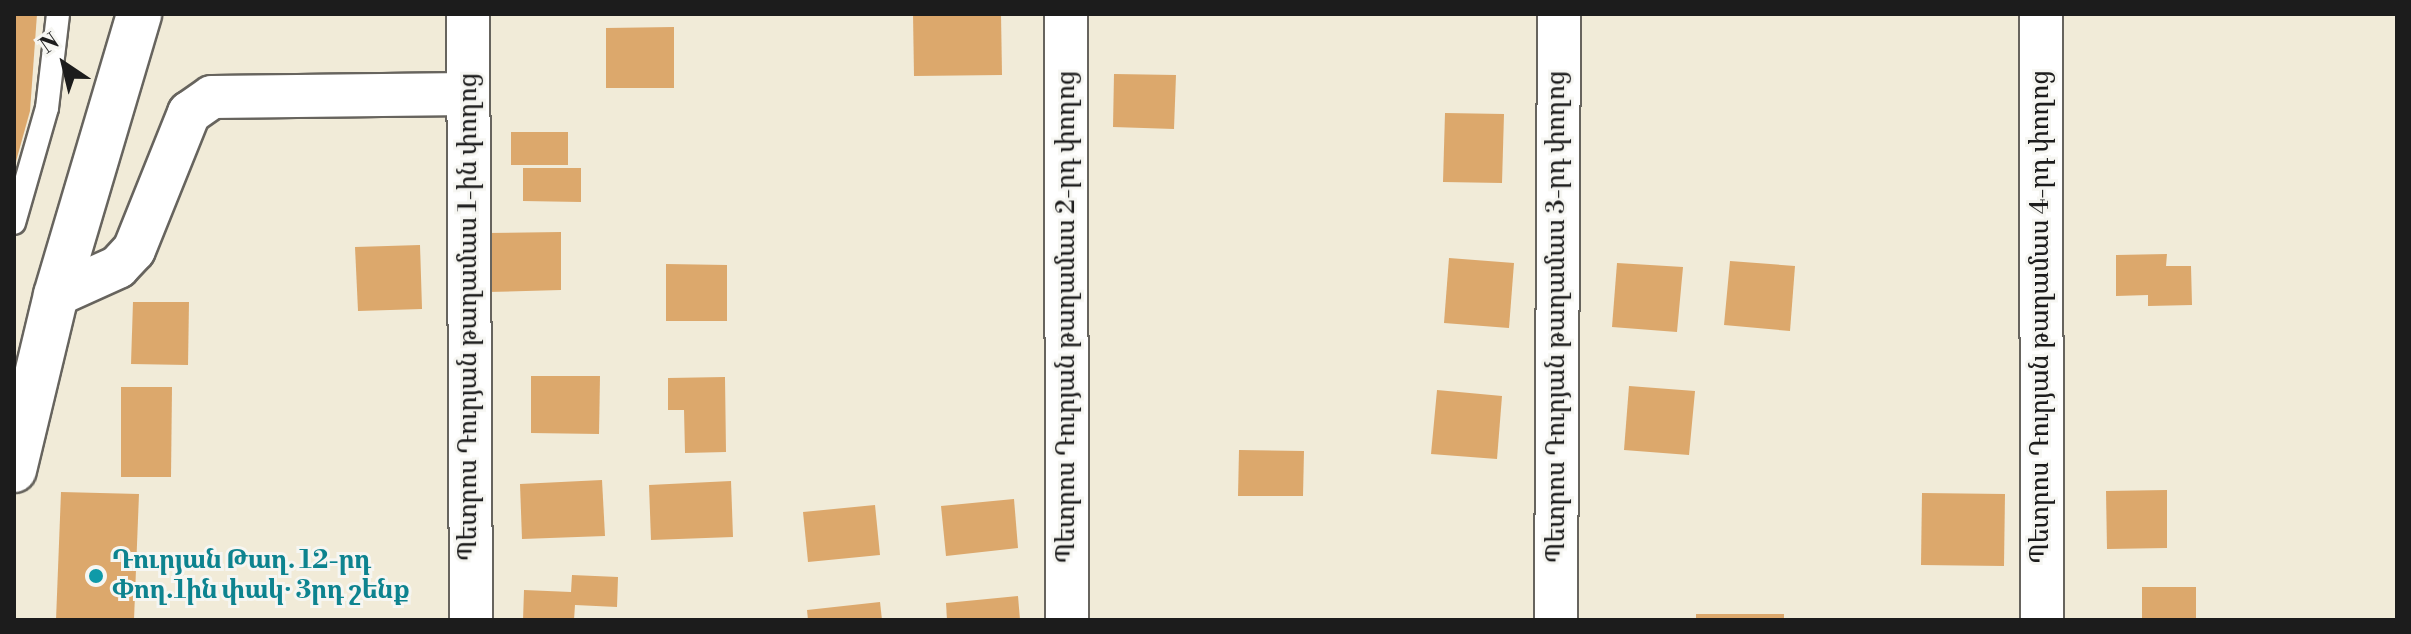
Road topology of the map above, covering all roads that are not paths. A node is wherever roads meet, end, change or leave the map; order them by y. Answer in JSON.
{"nodes":[{"id":1,"x":58,"y":14,"type":"edge"},
{"id":2,"x":139,"y":14,"type":"edge"},
{"id":3,"x":468,"y":14,"type":"edge"},
{"id":4,"x":1066,"y":14,"type":"edge"},
{"id":5,"x":1559,"y":14,"type":"edge"},
{"id":6,"x":2041,"y":14,"type":"edge"},
{"id":7,"x":467,"y":94,"type":"junction"},
{"id":8,"x":14,"y":223,"type":"edge"},
{"id":9,"x":56,"y":295,"type":"junction"},
{"id":10,"x":14,"y":470,"type":"edge"},
{"id":11,"x":471,"y":620,"type":"edge"},
{"id":12,"x":1067,"y":620,"type":"edge"},
{"id":13,"x":1556,"y":620,"type":"edge"},
{"id":14,"x":2042,"y":620,"type":"edge"}],
"edges":[{"from":1,"to":8,"type":"lane"},
{"from":2,"to":9,"type":"main road"},
{"from":3,"to":7,"type":"street","name":"Պետրոս Դուրյան թաղամաս 1-ին փողոց"},
{"from":4,"to":12,"type":"street","name":"Պետրոս Դուրյան թաղամաս 2-րդ փողոց"},
{"from":5,"to":13,"type":"street","name":"Պետրոս Դուրյան թաղամաս 3-րդ փողոց"},
{"from":6,"to":14,"type":"street","name":"Պետրոս Դուրյան թաղամաս 4-րդ փողոց"},
{"from":7,"to":9,"type":"street"},
{"from":7,"to":11,"type":"street","name":"Պետրոս Դուրյան թաղամաս 1-ին փողոց"},
{"from":9,"to":10,"type":"main road"}]}
